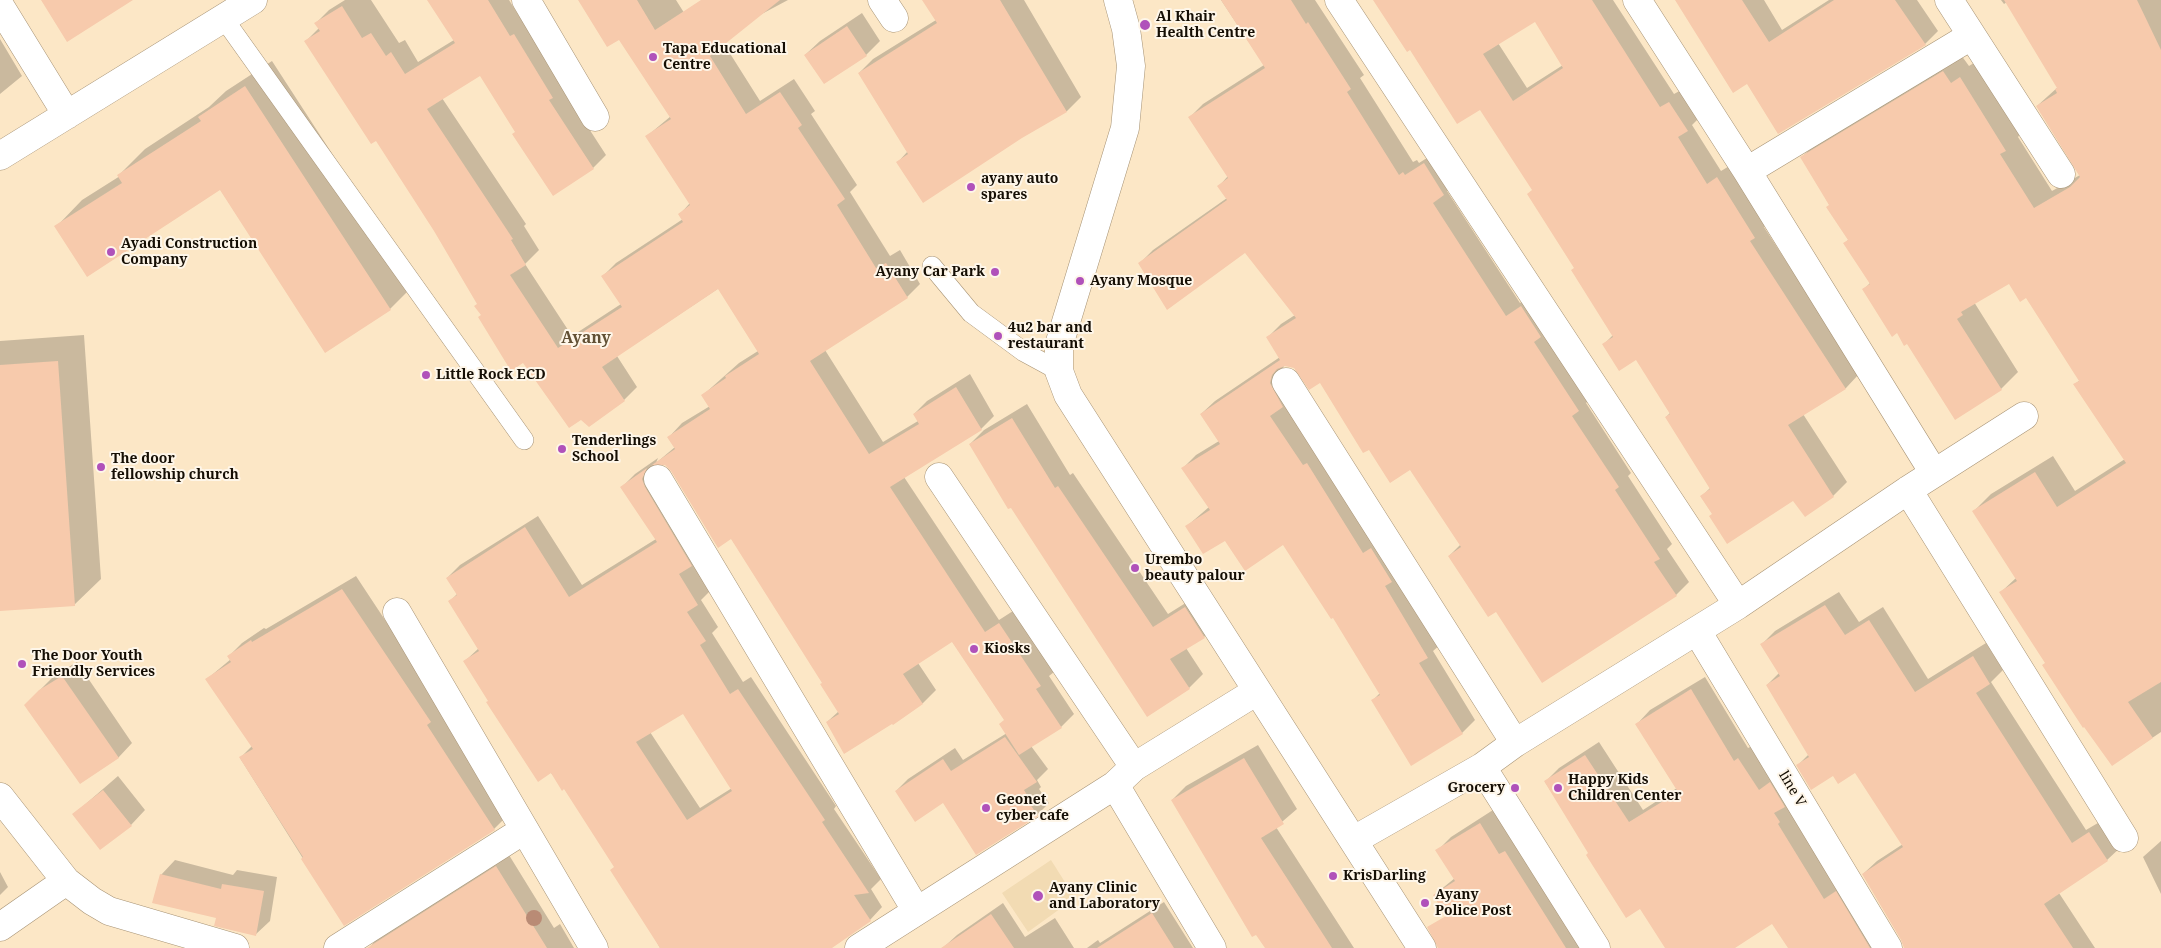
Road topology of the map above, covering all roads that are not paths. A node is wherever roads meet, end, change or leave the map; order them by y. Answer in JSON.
{"nodes":[{"id":1,"x":253,"y":0,"type":"edge"},
{"id":2,"x":526,"y":0,"type":"edge"},
{"id":3,"x":1118,"y":0,"type":"edge"},
{"id":4,"x":1339,"y":0,"type":"edge"},
{"id":5,"x":1637,"y":0,"type":"edge"},
{"id":6,"x":1949,"y":0,"type":"edge"},
{"id":7,"x":0,"y":6,"type":"edge"},
{"id":8,"x":224,"y":19,"type":"junction"},
{"id":9,"x":1971,"y":36,"type":"junction"},
{"id":10,"x":67,"y":115,"type":"junction"},
{"id":11,"x":595,"y":117,"type":"dead end"},
{"id":12,"x":0,"y":156,"type":"edge"},
{"id":13,"x":1747,"y":171,"type":"junction"},
{"id":14,"x":2062,"y":174,"type":"dead end"},
{"id":15,"x":932,"y":266,"type":"dead end"},
{"id":16,"x":1059,"y":371,"type":"junction"},
{"id":17,"x":1286,"y":382,"type":"dead end"},
{"id":18,"x":2024,"y":416,"type":"dead end"},
{"id":19,"x":524,"y":440,"type":"dead end"},
{"id":20,"x":1934,"y":473,"type":"junction"},
{"id":21,"x":938,"y":477,"type":"dead end"},
{"id":22,"x":658,"y":479,"type":"dead end"},
{"id":23,"x":1908,"y":490,"type":"junction"},
{"id":24,"x":1738,"y":605,"type":"junction"},
{"id":25,"x":398,"y":612,"type":"dead end"},
{"id":26,"x":1697,"y":630,"type":"junction"},
{"id":27,"x":1257,"y":691,"type":"junction"},
{"id":28,"x":1515,"y":743,"type":"junction"},
{"id":29,"x":1482,"y":767,"type":"junction"},
{"id":30,"x":1125,"y":776,"type":"junction"},
{"id":31,"x":0,"y":797,"type":"edge"},
{"id":32,"x":524,"y":830,"type":"junction"},
{"id":33,"x":2124,"y":838,"type":"dead end"},
{"id":34,"x":1354,"y":840,"type":"junction"},
{"id":35,"x":66,"y":881,"type":"junction"},
{"id":36,"x":916,"y":910,"type":"junction"},
{"id":37,"x":0,"y":927,"type":"edge"},
{"id":38,"x":0,"y":938,"type":"edge"},
{"id":39,"x":889,"y":940,"type":"edge"},
{"id":40,"x":6,"y":948,"type":"edge"},
{"id":41,"x":235,"y":948,"type":"edge"},
{"id":42,"x":338,"y":948,"type":"edge"},
{"id":43,"x":594,"y":948,"type":"edge"},
{"id":44,"x":859,"y":948,"type":"edge"},
{"id":45,"x":1212,"y":948,"type":"edge"},
{"id":46,"x":1422,"y":948,"type":"edge"},
{"id":47,"x":1596,"y":948,"type":"edge"},
{"id":48,"x":1888,"y":948,"type":"edge"}],
"edges":[{"from":1,"to":8,"type":"street"},
{"from":2,"to":11,"type":"street"},
{"from":3,"to":16,"type":"street"},
{"from":4,"to":24,"type":"street"},
{"from":5,"to":13,"type":"street"},
{"from":6,"to":9,"type":"street"},
{"from":7,"to":10,"type":"street"},
{"from":8,"to":10,"type":"street"},
{"from":8,"to":19,"type":"lane"},
{"from":9,"to":13,"type":"street"},
{"from":9,"to":14,"type":"street"},
{"from":10,"to":12,"type":"street"},
{"from":13,"to":20,"type":"street"},
{"from":15,"to":16,"type":"lane"},
{"from":16,"to":27,"type":"street"},
{"from":17,"to":28,"type":"street"},
{"from":18,"to":20,"type":"street"},
{"from":20,"to":23,"type":"street"},
{"from":21,"to":30,"type":"street"},
{"from":22,"to":36,"type":"street"},
{"from":23,"to":24,"type":"street"},
{"from":23,"to":33,"type":"street"},
{"from":24,"to":26,"type":"street"},
{"from":25,"to":32,"type":"street"},
{"from":26,"to":28,"type":"street"},
{"from":26,"to":48,"type":"street","name":"line V"},
{"from":27,"to":30,"type":"street"},
{"from":27,"to":34,"type":"street"},
{"from":28,"to":29,"type":"street"},
{"from":29,"to":34,"type":"street"},
{"from":29,"to":47,"type":"street"},
{"from":30,"to":36,"type":"street"},
{"from":30,"to":45,"type":"street"},
{"from":31,"to":35,"type":"street"},
{"from":32,"to":42,"type":"street"},
{"from":32,"to":43,"type":"street"},
{"from":34,"to":46,"type":"street"},
{"from":35,"to":37,"type":"street"},
{"from":35,"to":41,"type":"street"},
{"from":36,"to":39,"type":"street"},
{"from":38,"to":40,"type":"street"},
{"from":39,"to":44,"type":"street"}]}
